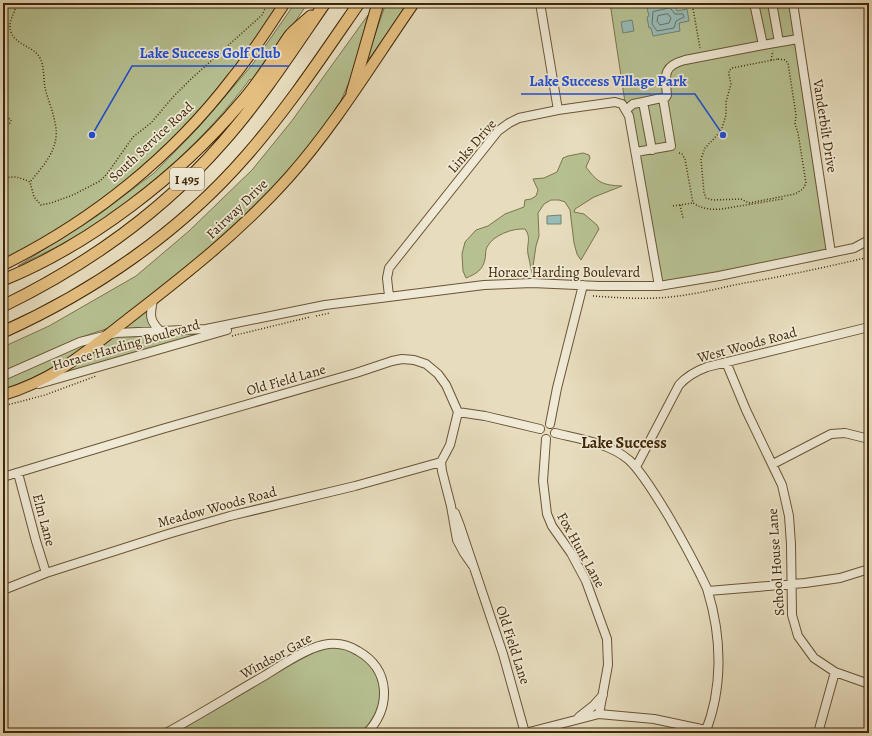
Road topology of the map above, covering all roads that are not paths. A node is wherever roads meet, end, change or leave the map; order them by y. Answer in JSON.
{"nodes":[{"id":1,"x":285,"y":3,"type":"edge"},
{"id":2,"x":324,"y":3,"type":"edge"},
{"id":3,"x":359,"y":3,"type":"edge"},
{"id":4,"x":378,"y":3,"type":"edge"},
{"id":5,"x":414,"y":3,"type":"edge"},
{"id":6,"x":540,"y":3,"type":"edge"},
{"id":7,"x":754,"y":3,"type":"edge"},
{"id":8,"x":772,"y":3,"type":"edge"},
{"id":9,"x":793,"y":3,"type":"edge"},
{"id":10,"x":798,"y":39,"type":"junction"},
{"id":11,"x":779,"y":42,"type":"junction"},
{"id":12,"x":762,"y":45,"type":"junction"},
{"id":13,"x":352,"y":93,"type":"junction"},
{"id":14,"x":663,"y":98,"type":"junction"},
{"id":15,"x":643,"y":102,"type":"junction"},
{"id":16,"x":558,"y":110,"type":"junction"},
{"id":17,"x":626,"y":110,"type":"junction"},
{"id":18,"x":652,"y":150,"type":"junction"},
{"id":19,"x":636,"y":152,"type":"junction"},
{"id":20,"x":869,"y":240,"type":"edge"},
{"id":21,"x":869,"y":245,"type":"edge"},
{"id":22,"x":854,"y":248,"type":"junction"},
{"id":23,"x":831,"y":253,"type":"junction"},
{"id":24,"x":3,"y":265,"type":"edge"},
{"id":25,"x":3,"y":280,"type":"edge"},
{"id":26,"x":583,"y":285,"type":"junction"},
{"id":27,"x":659,"y":286,"type":"junction"},
{"id":28,"x":389,"y":296,"type":"junction"},
{"id":29,"x":153,"y":300,"type":"junction"},
{"id":30,"x":3,"y":306,"type":"edge"},
{"id":31,"x":257,"y":320,"type":"junction"},
{"id":32,"x":869,"y":327,"type":"edge"},
{"id":33,"x":160,"y":331,"type":"junction"},
{"id":34,"x":3,"y":332,"type":"edge"},
{"id":35,"x":109,"y":334,"type":"junction"},
{"id":36,"x":726,"y":362,"type":"junction"},
{"id":37,"x":3,"y":376,"type":"edge"},
{"id":38,"x":30,"y":386,"type":"junction"},
{"id":39,"x":3,"y":395,"type":"edge"},
{"id":40,"x":458,"y":412,"type":"junction"},
{"id":41,"x":550,"y":424,"type":"junction"},
{"id":42,"x":540,"y":429,"type":"junction"},
{"id":43,"x":555,"y":432,"type":"junction"},
{"id":44,"x":546,"y":439,"type":"junction"},
{"id":45,"x":869,"y":439,"type":"edge"},
{"id":46,"x":441,"y":462,"type":"junction"},
{"id":47,"x":773,"y":464,"type":"junction"},
{"id":48,"x":636,"y":467,"type":"junction"},
{"id":49,"x":18,"y":473,"type":"junction"},
{"id":50,"x":3,"y":477,"type":"edge"},
{"id":51,"x":869,"y":569,"type":"edge"},
{"id":52,"x":46,"y":573,"type":"junction"},
{"id":53,"x":791,"y":584,"type":"junction"},
{"id":54,"x":3,"y":590,"type":"edge"},
{"id":55,"x":708,"y":592,"type":"junction"},
{"id":56,"x":835,"y":672,"type":"junction"},
{"id":57,"x":869,"y":684,"type":"edge"},
{"id":58,"x":603,"y":694,"type":"junction"},
{"id":59,"x":599,"y":714,"type":"junction"},
{"id":60,"x":575,"y":720,"type":"junction"},
{"id":61,"x":706,"y":732,"type":"edge"},
{"id":62,"x":166,"y":733,"type":"edge"},
{"id":63,"x":367,"y":733,"type":"edge"},
{"id":64,"x":525,"y":733,"type":"edge"},
{"id":65,"x":818,"y":733,"type":"edge"}],
"edges":[{"from":1,"to":24,"type":"main road","name":"South Service Road"},
{"from":2,"to":25,"type":"highway"},
{"from":2,"to":30,"type":"highway","number":"I 495"},
{"from":3,"to":34,"type":"highway","number":"I 495"},
{"from":4,"to":13,"type":"highway"},
{"from":5,"to":13,"type":"main road","name":"Fairway Drive"},
{"from":6,"to":16,"type":"street"},
{"from":7,"to":12,"type":"street"},
{"from":8,"to":11,"type":"street"},
{"from":9,"to":10,"type":"street","name":"Vanderbilt Drive"},
{"from":10,"to":11,"type":"street"},
{"from":10,"to":23,"type":"street","name":"Vanderbilt Drive"},
{"from":11,"to":12,"type":"street"},
{"from":12,"to":14,"type":"street"},
{"from":13,"to":29,"type":"main road","name":"Fairway Drive"},
{"from":14,"to":15,"type":"street"},
{"from":14,"to":18,"type":"street"},
{"from":15,"to":17,"type":"street"},
{"from":15,"to":18,"type":"street"},
{"from":16,"to":17,"type":"street","name":"Links Drive"},
{"from":16,"to":28,"type":"street","name":"Links Drive"},
{"from":17,"to":19,"type":"street"},
{"from":18,"to":19,"type":"street"},
{"from":19,"to":27,"type":"street"},
{"from":20,"to":22,"type":"street","name":"Horace Harding Boulevard"},
{"from":21,"to":22,"type":"street"},
{"from":22,"to":23,"type":"street","name":"Horace Harding Boulevard"},
{"from":23,"to":27,"type":"street","name":"Horace Harding Boulevard"},
{"from":26,"to":27,"type":"street","name":"Horace Harding Boulevard"},
{"from":26,"to":28,"type":"street","name":"Horace Harding Boulevard"},
{"from":26,"to":41,"type":"street"},
{"from":28,"to":31,"type":"street","name":"Horace Harding Boulevard"},
{"from":29,"to":33,"type":"street"},
{"from":29,"to":35,"type":"main road","name":"Fairway Drive"},
{"from":31,"to":33,"type":"street","name":"Horace Harding Boulevard"},
{"from":31,"to":38,"type":"street","name":"Horace Harding Boulevard"},
{"from":32,"to":36,"type":"street","name":"West Woods Road"},
{"from":33,"to":35,"type":"street","name":"Horace Harding Boulevard"},
{"from":35,"to":37,"type":"street","name":"Horace Harding Boulevard"},
{"from":35,"to":38,"type":"main road","name":"Fairway Drive"},
{"from":36,"to":47,"type":"street","name":"School House Lane"},
{"from":36,"to":48,"type":"street","name":"West Woods Road"},
{"from":38,"to":39,"type":"main road","name":"Horace Harding Boulevard"},
{"from":40,"to":42,"type":"street"},
{"from":40,"to":46,"type":"street"},
{"from":40,"to":49,"type":"street","name":"Old Field Lane"},
{"from":41,"to":42,"type":"street"},
{"from":41,"to":43,"type":"street"},
{"from":42,"to":44,"type":"street"},
{"from":43,"to":44,"type":"street"},
{"from":43,"to":48,"type":"street"},
{"from":44,"to":58,"type":"street","name":"Fox Hunt Lane"},
{"from":45,"to":47,"type":"street"},
{"from":46,"to":52,"type":"street","name":"Meadow Woods Road"},
{"from":46,"to":64,"type":"street","name":"Old Field Lane"},
{"from":47,"to":53,"type":"street","name":"School House Lane"},
{"from":48,"to":55,"type":"street"},
{"from":49,"to":50,"type":"street","name":"Old Field Lane"},
{"from":49,"to":52,"type":"street","name":"Elm Lane"},
{"from":51,"to":53,"type":"street"},
{"from":52,"to":54,"type":"street","name":"Meadow Woods Road"},
{"from":53,"to":55,"type":"street"},
{"from":53,"to":56,"type":"street","name":"School House Lane"},
{"from":55,"to":61,"type":"street"},
{"from":56,"to":57,"type":"street","name":"School House Lane"},
{"from":56,"to":65,"type":"street"},
{"from":58,"to":59,"type":"street","name":"Fox Hunt Lane"},
{"from":58,"to":60,"type":"street"},
{"from":59,"to":60,"type":"street"},
{"from":59,"to":61,"type":"street"},
{"from":60,"to":64,"type":"street"},
{"from":62,"to":63,"type":"street","name":"Windsor Gate"}]}
